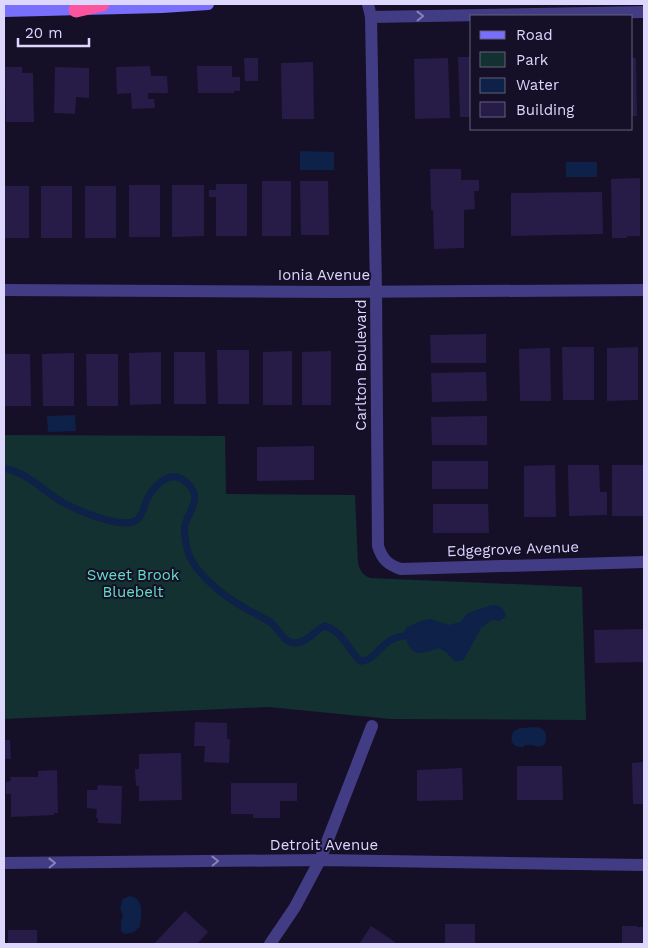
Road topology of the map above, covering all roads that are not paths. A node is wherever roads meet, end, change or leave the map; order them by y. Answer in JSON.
{"nodes":[{"id":1,"x":102,"y":4,"type":"edge"},
{"id":2,"x":208,"y":4,"type":"edge"},
{"id":3,"x":76,"y":10,"type":"junction"},
{"id":4,"x":370,"y":10,"type":"edge"},
{"id":5,"x":4,"y":11,"type":"edge"},
{"id":6,"x":644,"y":12,"type":"edge"},
{"id":7,"x":4,"y":290,"type":"edge"},
{"id":8,"x":644,"y":290,"type":"edge"},
{"id":9,"x":376,"y":291,"type":"junction"},
{"id":10,"x":385,"y":561,"type":"joint"},
{"id":11,"x":644,"y":562,"type":"edge"},
{"id":12,"x":372,"y":726,"type":"dead end"},
{"id":13,"x":320,"y":860,"type":"junction"},
{"id":14,"x":4,"y":864,"type":"edge"},
{"id":15,"x":644,"y":864,"type":"edge"},
{"id":16,"x":270,"y":944,"type":"edge"}],
"edges":[{"from":1,"to":3,"type":"highway"},
{"from":2,"to":3,"type":"main road"},
{"from":3,"to":5,"type":"main road"},
{"from":4,"to":6,"type":"street","one_way":true},
{"from":4,"to":9,"type":"street","name":"Carlton Boulevard"},
{"from":7,"to":9,"type":"street","name":"Ionia Avenue"},
{"from":8,"to":9,"type":"street","name":"Ionia Avenue"},
{"from":9,"to":10,"type":"street","name":"Carlton Boulevard"},
{"from":10,"to":11,"type":"street","name":"Edgegrove Avenue"},
{"from":12,"to":13,"type":"street"},
{"from":14,"to":13,"type":"street","name":"Detroit Avenue","one_way":true},
{"from":13,"to":15,"type":"street","name":"Detroit Avenue"},
{"from":13,"to":16,"type":"street"}]}
